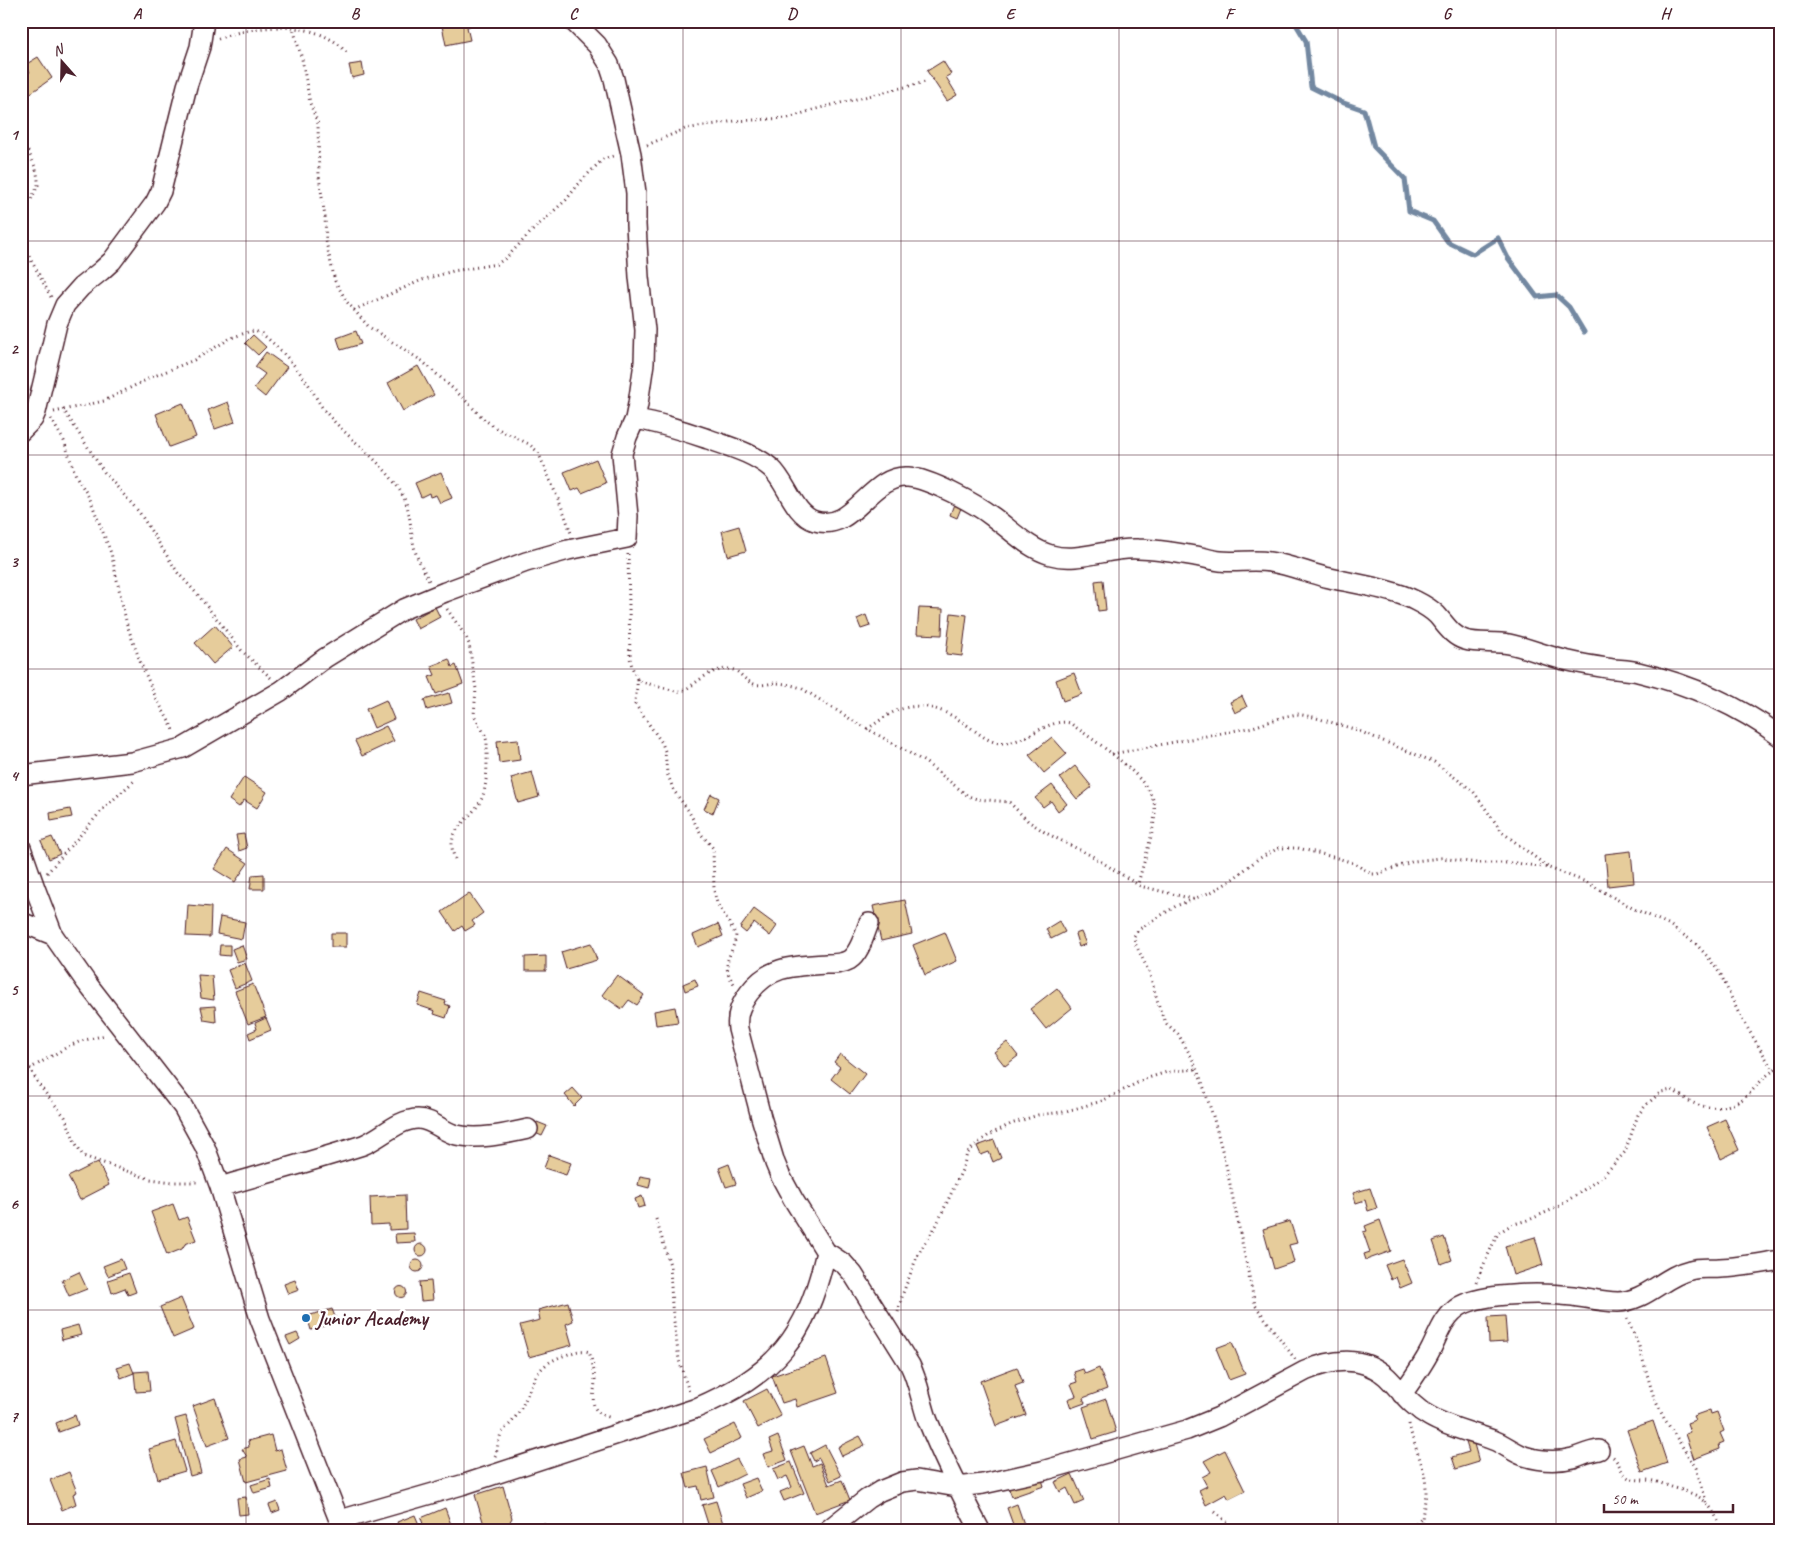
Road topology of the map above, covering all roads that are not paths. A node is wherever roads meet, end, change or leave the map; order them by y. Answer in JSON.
{"nodes":[{"id":1,"x":204,"y":21,"type":"edge"},
{"id":2,"x":573,"y":21,"type":"edge"},
{"id":3,"x":635,"y":419,"type":"junction"},
{"id":4,"x":21,"y":431,"type":"edge"},
{"id":5,"x":1781,"y":737,"type":"edge"},
{"id":6,"x":21,"y":775,"type":"edge"},
{"id":7,"x":21,"y":848,"type":"edge"},
{"id":8,"x":21,"y":922,"type":"edge"},
{"id":9,"x":869,"y":923,"type":"dead end"},
{"id":10,"x":54,"y":935,"type":"junction"},
{"id":11,"x":528,"y":1129,"type":"dead end"},
{"id":12,"x":219,"y":1184,"type":"junction"},
{"id":13,"x":826,"y":1252,"type":"junction"},
{"id":14,"x":1781,"y":1260,"type":"edge"},
{"id":15,"x":1402,"y":1394,"type":"junction"},
{"id":16,"x":1599,"y":1450,"type":"road end"},
{"id":17,"x":957,"y":1487,"type":"junction"},
{"id":18,"x":341,"y":1525,"type":"edge"},
{"id":19,"x":828,"y":1530,"type":"edge"},
{"id":20,"x":980,"y":1530,"type":"edge"}],
"edges":[{"from":1,"to":4,"type":"street"},
{"from":2,"to":3,"type":"street"},
{"from":3,"to":5,"type":"street"},
{"from":3,"to":6,"type":"street"},
{"from":7,"to":10,"type":"street"},
{"from":8,"to":10,"type":"street"},
{"from":9,"to":13,"type":"street"},
{"from":10,"to":12,"type":"street"},
{"from":11,"to":12,"type":"street"},
{"from":12,"to":18,"type":"street"},
{"from":13,"to":17,"type":"street"},
{"from":13,"to":18,"type":"street"},
{"from":14,"to":15,"type":"street"},
{"from":15,"to":16,"type":"street"},
{"from":15,"to":17,"type":"street"},
{"from":17,"to":19,"type":"street"},
{"from":17,"to":20,"type":"street"}]}
